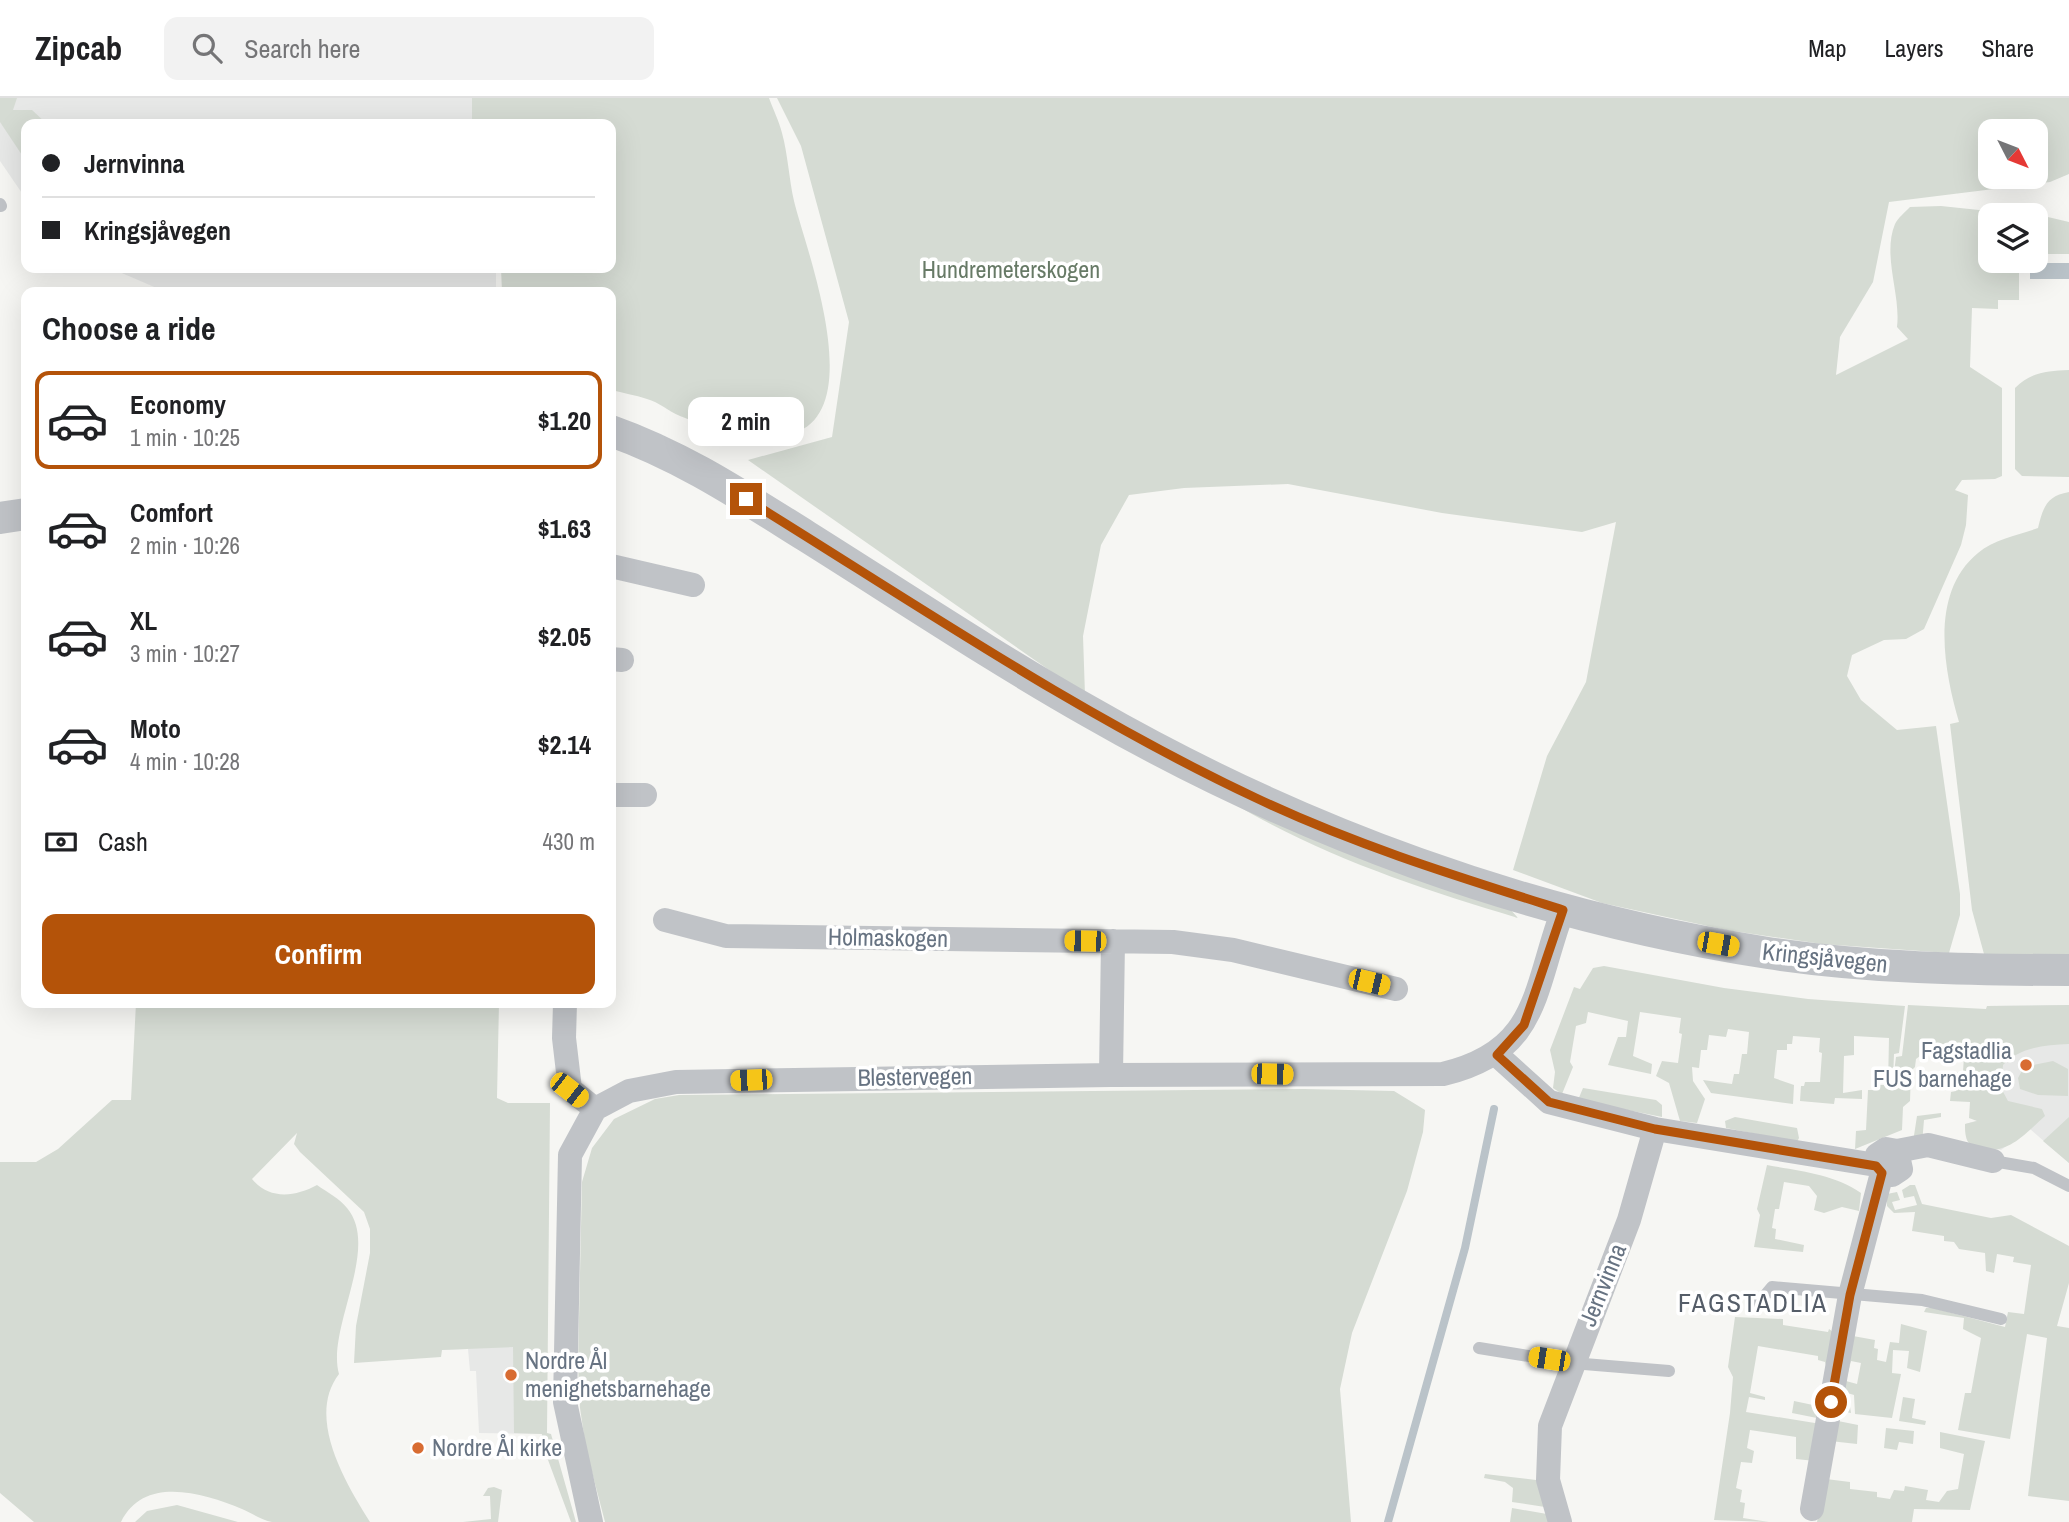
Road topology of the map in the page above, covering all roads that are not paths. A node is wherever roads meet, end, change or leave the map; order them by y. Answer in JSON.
{"nodes":[{"id":1,"x":616,"y":433,"type":"edge"},
{"id":2,"x":21,"y":515,"type":"edge"},
{"id":3,"x":0,"y":518,"type":"edge"},
{"id":4,"x":616,"y":567,"type":"edge"},
{"id":5,"x":694,"y":586,"type":"dead end"},
{"id":6,"x":645,"y":794,"type":"dead end"},
{"id":7,"x":616,"y":795,"type":"edge"},
{"id":8,"x":1563,"y":910,"type":"junction"},
{"id":9,"x":665,"y":920,"type":"dead end"},
{"id":10,"x":1113,"y":942,"type":"junction"},
{"id":11,"x":2069,"y":970,"type":"edge"},
{"id":12,"x":1396,"y":989,"type":"dead end"},
{"id":13,"x":565,"y":1008,"type":"edge"},
{"id":14,"x":1497,"y":1055,"type":"junction"},
{"id":15,"x":1111,"y":1075,"type":"junction"},
{"id":16,"x":595,"y":1109,"type":"junction"},
{"id":17,"x":1655,"y":1129,"type":"junction"},
{"id":18,"x":1993,"y":1161,"type":"joint"},
{"id":19,"x":1879,"y":1169,"type":"junction"},
{"id":20,"x":2069,"y":1186,"type":"edge"},
{"id":21,"x":1850,"y":1295,"type":"junction"},
{"id":22,"x":1757,"y":1305,"type":"dead end"},
{"id":23,"x":2001,"y":1319,"type":"dead end"},
{"id":24,"x":1479,"y":1348,"type":"dead end"},
{"id":25,"x":1572,"y":1363,"type":"junction"},
{"id":26,"x":1670,"y":1371,"type":"dead end"},
{"id":27,"x":1812,"y":1509,"type":"dead end"},
{"id":28,"x":591,"y":1522,"type":"edge"},
{"id":29,"x":1560,"y":1522,"type":"edge"}],
"edges":[{"from":1,"to":8,"type":"street","name":"Kringsjåvegen"},
{"from":2,"to":3,"type":"street"},
{"from":4,"to":5,"type":"street"},
{"from":6,"to":7,"type":"street"},
{"from":8,"to":11,"type":"street","name":"Kringsjåvegen"},
{"from":8,"to":14,"type":"street","name":"Blestervegen"},
{"from":9,"to":10,"type":"street","name":"Holmaskogen"},
{"from":10,"to":12,"type":"street","name":"Holmaskogen"},
{"from":10,"to":15,"type":"street"},
{"from":13,"to":16,"type":"street"},
{"from":14,"to":15,"type":"street","name":"Blestervegen"},
{"from":14,"to":17,"type":"street"},
{"from":15,"to":16,"type":"street","name":"Blestervegen"},
{"from":16,"to":28,"type":"street"},
{"from":17,"to":19,"type":"street"},
{"from":17,"to":25,"type":"street","name":"Jernvinna"},
{"from":18,"to":19,"type":"street"},
{"from":18,"to":20,"type":"lane"},
{"from":19,"to":21,"type":"street"},
{"from":21,"to":22,"type":"lane"},
{"from":21,"to":23,"type":"lane"},
{"from":21,"to":27,"type":"street"},
{"from":24,"to":25,"type":"lane"},
{"from":25,"to":26,"type":"lane"},
{"from":25,"to":29,"type":"street","name":"Jernvinna"}]}
